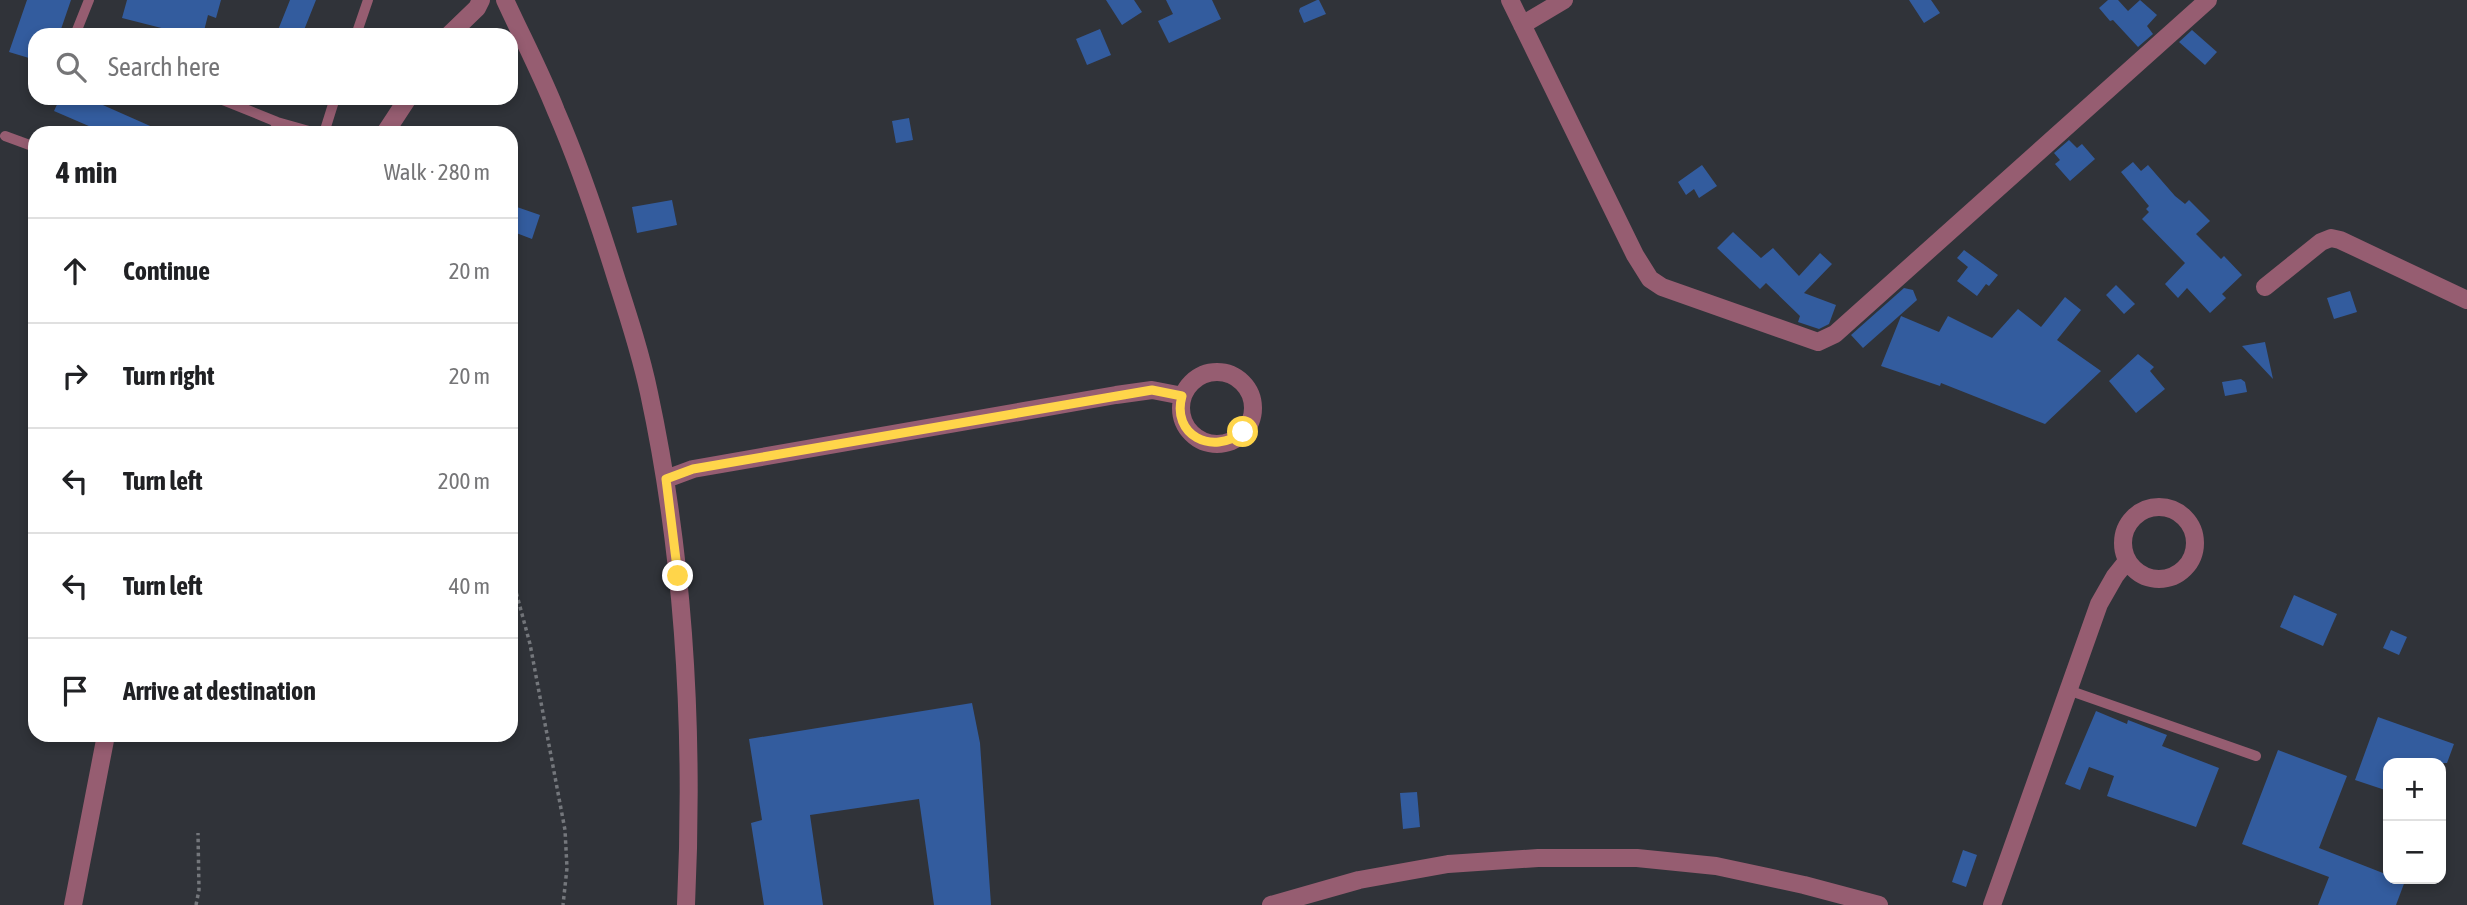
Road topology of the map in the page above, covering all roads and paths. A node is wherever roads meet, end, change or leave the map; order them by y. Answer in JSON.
{"nodes":[{"id":1,"x":89,"y":0,"type":"edge"},
{"id":2,"x":368,"y":0,"type":"edge"},
{"id":3,"x":481,"y":0,"type":"edge"},
{"id":4,"x":505,"y":0,"type":"edge"},
{"id":5,"x":1510,"y":0,"type":"edge"},
{"id":6,"x":1564,"y":0,"type":"edge"},
{"id":7,"x":2208,"y":0,"type":"edge"},
{"id":8,"x":1522,"y":25,"type":"junction"},
{"id":9,"x":78,"y":28,"type":"edge"},
{"id":10,"x":358,"y":28,"type":"edge"},
{"id":11,"x":456,"y":28,"type":"edge"},
{"id":12,"x":514,"y":28,"type":"edge"},
{"id":13,"x":518,"y":39,"type":"edge"},
{"id":14,"x":235,"y":105,"type":"edge"},
{"id":15,"x":333,"y":105,"type":"edge"},
{"id":16,"x":403,"y":105,"type":"edge"},
{"id":17,"x":277,"y":122,"type":"junction"},
{"id":18,"x":276,"y":126,"type":"edge"},
{"id":19,"x":291,"y":126,"type":"edge"},
{"id":20,"x":326,"y":126,"type":"edge"},
{"id":21,"x":390,"y":126,"type":"edge"},
{"id":22,"x":5,"y":136,"type":"dead end"},
{"id":23,"x":28,"y":144,"type":"edge"},
{"id":24,"x":2265,"y":287,"type":"dead end"},
{"id":25,"x":2467,"y":300,"type":"edge"},
{"id":26,"x":1182,"y":396,"type":"junction"},
{"id":27,"x":666,"y":479,"type":"junction"},
{"id":28,"x":2127,"y":561,"type":"junction"},
{"id":29,"x":518,"y":599,"type":"edge"},
{"id":30,"x":2068,"y":690,"type":"junction"},
{"id":31,"x":106,"y":742,"type":"edge"},
{"id":32,"x":2256,"y":756,"type":"dead end"},
{"id":33,"x":198,"y":833,"type":"dead end"},
{"id":34,"x":73,"y":905,"type":"edge"},
{"id":35,"x":196,"y":905,"type":"edge"},
{"id":36,"x":563,"y":905,"type":"edge"},
{"id":37,"x":686,"y":905,"type":"edge"},
{"id":38,"x":1271,"y":905,"type":"edge"},
{"id":39,"x":1879,"y":905,"type":"edge"},
{"id":40,"x":1992,"y":905,"type":"edge"}],
"edges":[{"from":1,"to":9,"type":"lane"},
{"from":2,"to":10,"type":"lane"},
{"from":3,"to":11,"type":"street"},
{"from":4,"to":12,"type":"street"},
{"from":5,"to":8,"type":"street"},
{"from":6,"to":8,"type":"street"},
{"from":7,"to":8,"type":"street"},
{"from":13,"to":27,"type":"street"},
{"from":14,"to":17,"type":"lane"},
{"from":15,"to":20,"type":"lane"},
{"from":16,"to":21,"type":"street"},
{"from":17,"to":18,"type":"lane"},
{"from":17,"to":19,"type":"lane"},
{"from":22,"to":23,"type":"lane"},
{"from":24,"to":25,"type":"street"},
{"from":26,"to":26,"type":"street"},
{"from":26,"to":27,"type":"street"},
{"from":27,"to":37,"type":"street"},
{"from":28,"to":28,"type":"street"},
{"from":28,"to":30,"type":"street"},
{"from":29,"to":36,"type":"path"},
{"from":30,"to":32,"type":"lane"},
{"from":30,"to":40,"type":"street"},
{"from":31,"to":34,"type":"street"},
{"from":33,"to":35,"type":"path"},
{"from":38,"to":39,"type":"street"}]}
